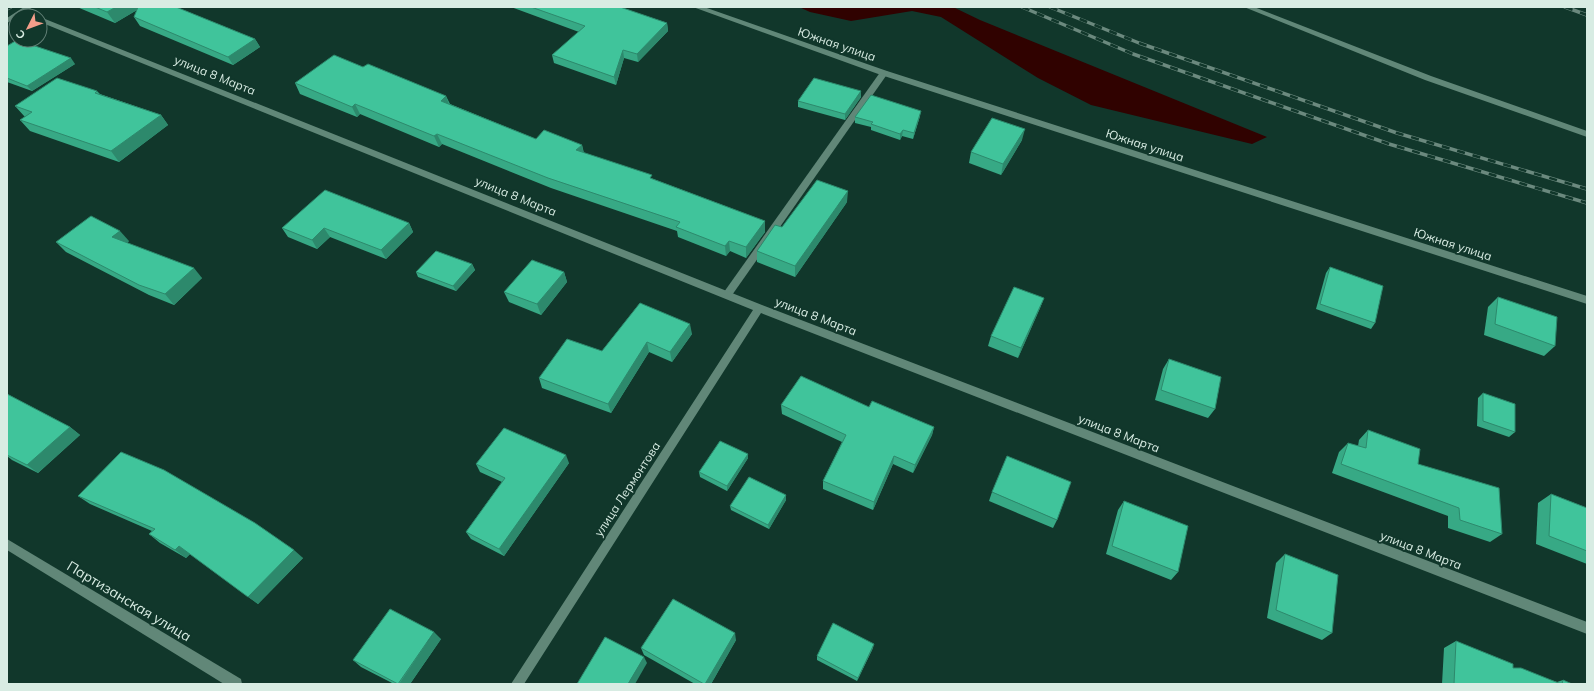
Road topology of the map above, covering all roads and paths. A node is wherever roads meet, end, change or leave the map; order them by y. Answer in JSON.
{"nodes":[{"id":1,"x":697,"y":7,"type":"edge"},
{"id":2,"x":1248,"y":7,"type":"edge"},
{"id":3,"x":48,"y":22,"type":"edge"},
{"id":4,"x":884,"y":73,"type":"junction"},
{"id":5,"x":1587,"y":134,"type":"edge"},
{"id":6,"x":727,"y":295,"type":"junction"},
{"id":7,"x":1587,"y":300,"type":"edge"},
{"id":8,"x":759,"y":308,"type":"junction"},
{"id":9,"x":7,"y":544,"type":"edge"},
{"id":10,"x":1587,"y":628,"type":"edge"},
{"id":11,"x":236,"y":684,"type":"edge"},
{"id":12,"x":517,"y":684,"type":"edge"}],
"edges":[{"from":1,"to":4,"type":"street","name":"Южная улица"},
{"from":2,"to":5,"type":"street"},
{"from":3,"to":6,"type":"street","name":"улица 8 Марта"},
{"from":4,"to":6,"type":"street"},
{"from":4,"to":7,"type":"street","name":"Южная улица"},
{"from":6,"to":8,"type":"street","name":"улица 8 Марта"},
{"from":8,"to":10,"type":"street","name":"улица 8 Марта"},
{"from":8,"to":12,"type":"street","name":"улица Лермонтова"},
{"from":9,"to":11,"type":"street","name":"Партизанская улица"}]}
